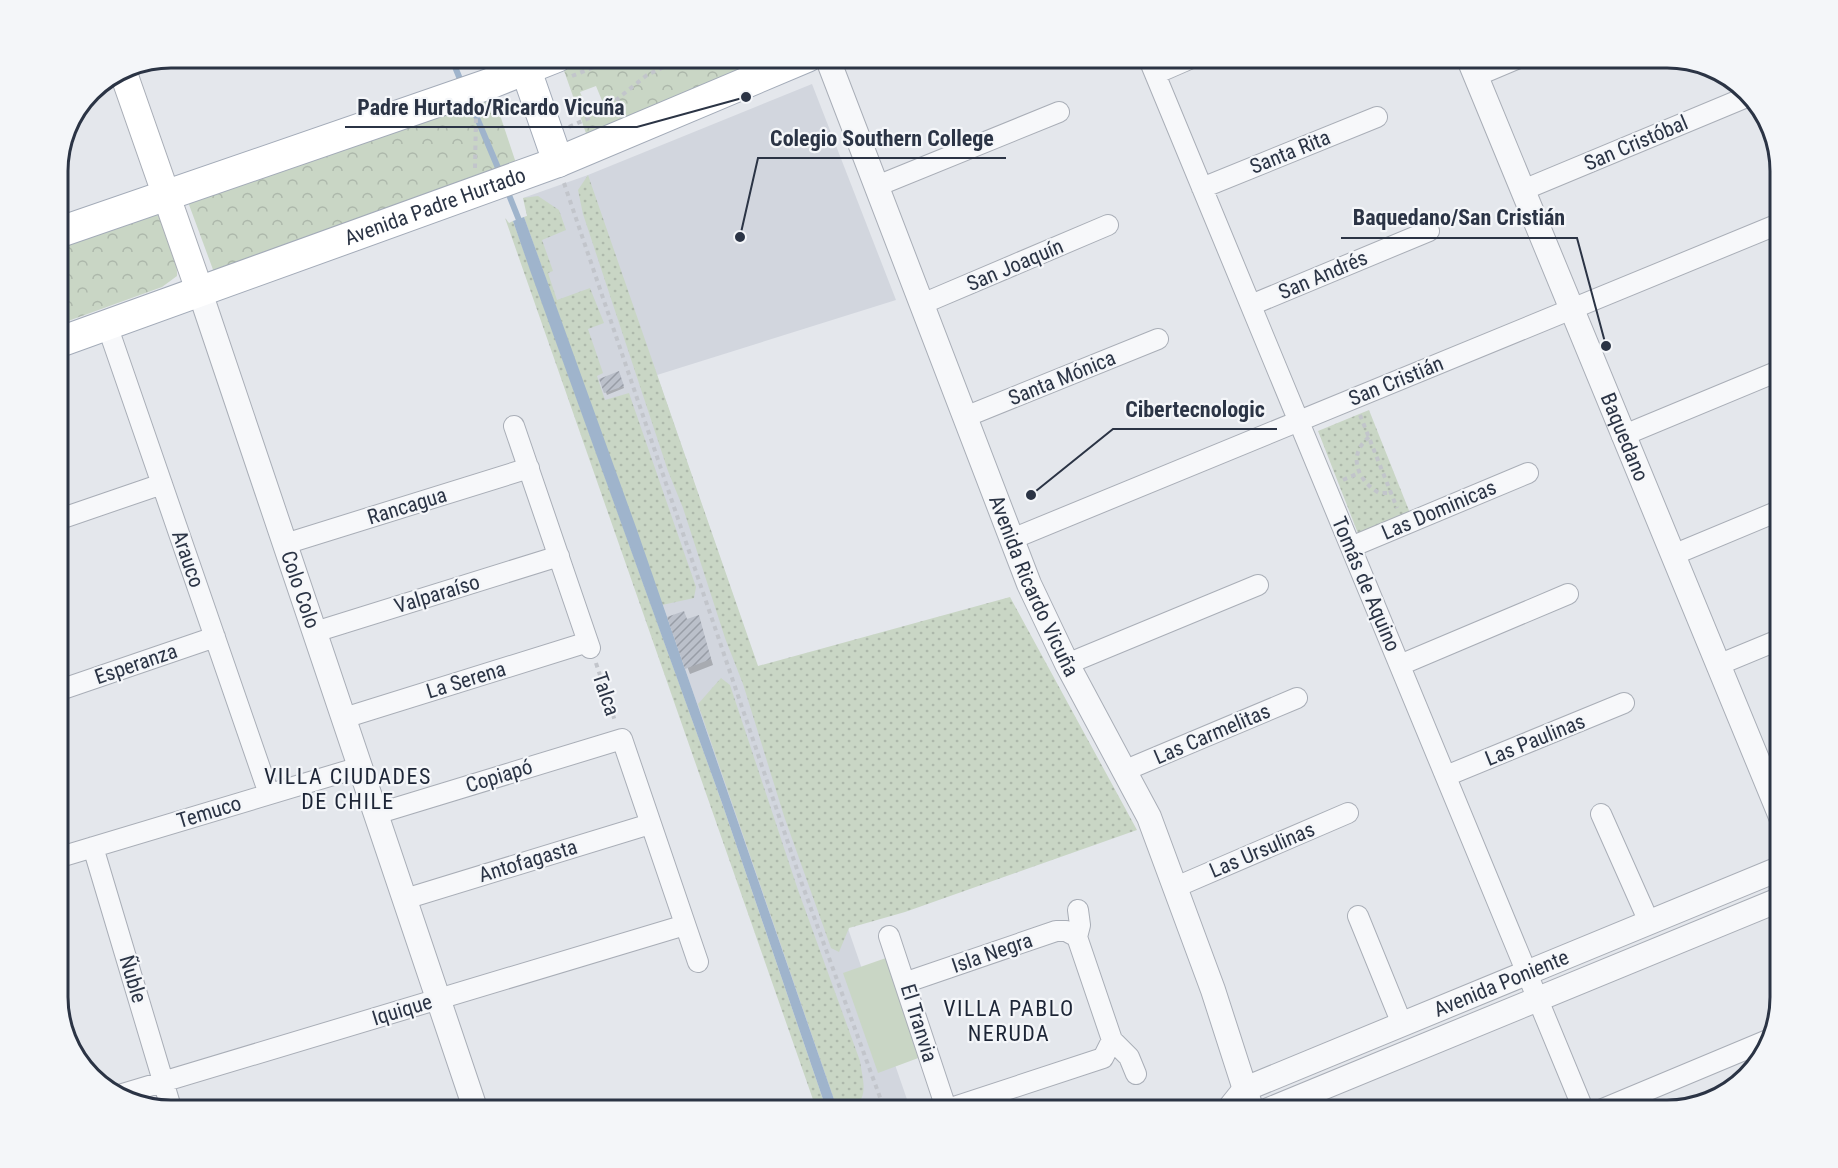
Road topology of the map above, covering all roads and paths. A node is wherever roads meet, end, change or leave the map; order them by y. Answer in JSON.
{"nodes":[{"id":1,"x":516,"y":68,"type":"edge"},
{"id":2,"x":525,"y":68,"type":"edge"},
{"id":3,"x":662,"y":68,"type":"edge"},
{"id":4,"x":781,"y":68,"type":"edge"},
{"id":5,"x":831,"y":68,"type":"edge"},
{"id":6,"x":1153,"y":68,"type":"edge"},
{"id":7,"x":1473,"y":68,"type":"edge"},
{"id":8,"x":125,"y":78,"type":"edge"},
{"id":9,"x":475,"y":98,"type":"junction"},
{"id":10,"x":1741,"y":99,"type":"edge"},
{"id":11,"x":1059,"y":112,"type":"dead end"},
{"id":12,"x":1377,"y":117,"type":"dead end"},
{"id":13,"x":548,"y":135,"type":"junction"},
{"id":14,"x":558,"y":162,"type":"junction"},
{"id":15,"x":475,"y":173,"type":"dead end"},
{"id":16,"x":877,"y":186,"type":"junction"},
{"id":17,"x":1202,"y":188,"type":"junction"},
{"id":18,"x":1523,"y":190,"type":"junction"},
{"id":19,"x":165,"y":195,"type":"junction"},
{"id":20,"x":1108,"y":225,"type":"dead end"},
{"id":21,"x":1770,"y":228,"type":"edge"},
{"id":22,"x":68,"y":229,"type":"edge"},
{"id":23,"x":1429,"y":231,"type":"dead end"},
{"id":24,"x":200,"y":292,"type":"junction"},
{"id":25,"x":922,"y":304,"type":"junction"},
{"id":26,"x":1251,"y":305,"type":"junction"},
{"id":27,"x":1572,"y":309,"type":"junction"},
{"id":28,"x":107,"y":325,"type":"junction"},
{"id":29,"x":68,"y":339,"type":"edge"},
{"id":30,"x":1158,"y":339,"type":"dead end"},
{"id":31,"x":1770,"y":375,"type":"edge"},
{"id":32,"x":1353,"y":398,"type":"junction"},
{"id":33,"x":965,"y":417,"type":"junction"},
{"id":34,"x":1299,"y":421,"type":"junction"},
{"id":35,"x":514,"y":426,"type":"dead end"},
{"id":36,"x":1622,"y":436,"type":"junction"},
{"id":37,"x":1369,"y":437,"type":"junction"},
{"id":38,"x":528,"y":468,"type":"junction"},
{"id":39,"x":1528,"y":473,"type":"dead end"},
{"id":40,"x":162,"y":484,"type":"junction"},
{"id":41,"x":1391,"y":493,"type":"junction"},
{"id":42,"x":1770,"y":515,"type":"edge"},
{"id":43,"x":68,"y":516,"type":"edge"},
{"id":44,"x":1405,"y":525,"type":"junction"},
{"id":45,"x":1012,"y":539,"type":"junction"},
{"id":46,"x":285,"y":544,"type":"junction"},
{"id":47,"x":1351,"y":547,"type":"junction"},
{"id":48,"x":1673,"y":555,"type":"junction"},
{"id":49,"x":559,"y":556,"type":"junction"},
{"id":50,"x":1258,"y":585,"type":"dead end"},
{"id":51,"x":1568,"y":594,"type":"dead end"},
{"id":52,"x":315,"y":632,"type":"junction"},
{"id":53,"x":215,"y":637,"type":"junction"},
{"id":54,"x":1770,"y":644,"type":"edge"},
{"id":55,"x":589,"y":645,"type":"junction"},
{"id":56,"x":1067,"y":664,"type":"junction"},
{"id":57,"x":1400,"y":665,"type":"junction"},
{"id":58,"x":1718,"y":665,"type":"junction"},
{"id":59,"x":68,"y":688,"type":"edge"},
{"id":60,"x":1298,"y":699,"type":"dead end"},
{"id":61,"x":1624,"y":704,"type":"dead end"},
{"id":62,"x":344,"y":718,"type":"junction"},
{"id":63,"x":622,"y":739,"type":"junction"},
{"id":64,"x":360,"y":767,"type":"junction"},
{"id":65,"x":1126,"y":770,"type":"junction"},
{"id":66,"x":1446,"y":776,"type":"junction"},
{"id":67,"x":1770,"y":790,"type":"edge"},
{"id":68,"x":268,"y":794,"type":"junction"},
{"id":69,"x":1348,"y":813,"type":"dead end"},
{"id":70,"x":376,"y":814,"type":"junction"},
{"id":71,"x":1601,"y":814,"type":"dead end"},
{"id":72,"x":650,"y":824,"type":"junction"},
{"id":73,"x":93,"y":847,"type":"junction"},
{"id":74,"x":68,"y":851,"type":"edge"},
{"id":75,"x":1770,"y":872,"type":"edge"},
{"id":76,"x":1176,"y":887,"type":"junction"},
{"id":77,"x":405,"y":899,"type":"junction"},
{"id":78,"x":1770,"y":904,"type":"edge"},
{"id":79,"x":1078,"y":910,"type":"dead end"},
{"id":80,"x":1358,"y":916,"type":"dead end"},
{"id":81,"x":1649,"y":922,"type":"junction"},
{"id":82,"x":685,"y":925,"type":"junction"},
{"id":83,"x":889,"y":936,"type":"dead end"},
{"id":84,"x":1077,"y":937,"type":"junction"},
{"id":85,"x":698,"y":962,"type":"dead end"},
{"id":86,"x":1527,"y":973,"type":"junction"},
{"id":87,"x":907,"y":982,"type":"junction"},
{"id":88,"x":439,"y":999,"type":"junction"},
{"id":89,"x":1538,"y":999,"type":"junction"},
{"id":90,"x":1402,"y":1024,"type":"junction"},
{"id":91,"x":1112,"y":1040,"type":"junction"},
{"id":92,"x":1760,"y":1043,"type":"edge"},
{"id":93,"x":1136,"y":1074,"type":"dead end"},
{"id":94,"x":163,"y":1082,"type":"junction"},
{"id":95,"x":129,"y":1092,"type":"edge"},
{"id":96,"x":169,"y":1100,"type":"edge"},
{"id":97,"x":472,"y":1100,"type":"edge"},
{"id":98,"x":881,"y":1100,"type":"edge"},
{"id":99,"x":942,"y":1100,"type":"edge"},
{"id":100,"x":978,"y":1100,"type":"edge"},
{"id":101,"x":1234,"y":1100,"type":"edge"},
{"id":102,"x":1250,"y":1100,"type":"edge"},
{"id":103,"x":1293,"y":1100,"type":"edge"},
{"id":104,"x":1579,"y":1100,"type":"edge"},
{"id":105,"x":1624,"y":1100,"type":"edge"}],
"edges":[{"from":1,"to":9,"type":"main road"},
{"from":2,"to":13,"type":"main road"},
{"from":3,"to":13,"type":"path"},
{"from":4,"to":14,"type":"main road","name":"Avenida Padre Hurtado"},
{"from":5,"to":16,"type":"street","name":"Avenida Ricardo Vicuña"},
{"from":6,"to":17,"type":"street","name":"Tomás de Aquino"},
{"from":7,"to":18,"type":"street","name":"Baquedano"},
{"from":8,"to":19,"type":"main road","name":"Colo Colo"},
{"from":9,"to":15,"type":"path"},
{"from":9,"to":19,"type":"main road"},
{"from":10,"to":18,"type":"street","name":"San Cristóbal"},
{"from":11,"to":16,"type":"street"},
{"from":12,"to":17,"type":"street","name":"Santa Rita"},
{"from":13,"to":14,"type":"main road"},
{"from":14,"to":24,"type":"main road","name":"Avenida Padre Hurtado"},
{"from":14,"to":98,"type":"path"},
{"from":16,"to":25,"type":"street","name":"Avenida Ricardo Vicuña"},
{"from":17,"to":26,"type":"street","name":"Tomás de Aquino"},
{"from":18,"to":27,"type":"street","name":"Baquedano"},
{"from":19,"to":22,"type":"main road"},
{"from":19,"to":24,"type":"main road","name":"Colo Colo"},
{"from":20,"to":25,"type":"street","name":"San Joaquín"},
{"from":21,"to":27,"type":"street","name":"San Cristián"},
{"from":23,"to":26,"type":"street","name":"San Andrés"},
{"from":24,"to":28,"type":"main road","name":"Avenida Padre Hurtado"},
{"from":24,"to":46,"type":"street","name":"Colo Colo"},
{"from":25,"to":33,"type":"street","name":"Avenida Ricardo Vicuña"},
{"from":26,"to":34,"type":"street","name":"Tomás de Aquino"},
{"from":27,"to":32,"type":"street","name":"San Cristián"},
{"from":27,"to":36,"type":"street","name":"Baquedano"},
{"from":28,"to":29,"type":"main road","name":"Avenida Padre Hurtado"},
{"from":28,"to":40,"type":"street","name":"Arauco"},
{"from":30,"to":33,"type":"street","name":"Santa Mónica"},
{"from":31,"to":36,"type":"street"},
{"from":32,"to":34,"type":"street","name":"San Cristián"},
{"from":32,"to":37,"type":"path"},
{"from":33,"to":45,"type":"street","name":"Avenida Ricardo Vicuña"},
{"from":34,"to":45,"type":"street","name":"San Cristián"},
{"from":34,"to":47,"type":"street","name":"Tomás de Aquino"},
{"from":35,"to":38,"type":"street"},
{"from":36,"to":48,"type":"street","name":"Baquedano"},
{"from":37,"to":41,"type":"path"},
{"from":37,"to":41,"type":"path"},
{"from":38,"to":46,"type":"street","name":"Rancagua"},
{"from":38,"to":49,"type":"street"},
{"from":39,"to":44,"type":"street","name":"Las Dominicas"},
{"from":40,"to":43,"type":"street"},
{"from":40,"to":53,"type":"street","name":"Arauco"},
{"from":41,"to":44,"type":"path"},
{"from":42,"to":48,"type":"street"},
{"from":44,"to":47,"type":"street","name":"Las Dominicas"},
{"from":45,"to":56,"type":"street","name":"Avenida Ricardo Vicuña"},
{"from":46,"to":52,"type":"street","name":"Colo Colo"},
{"from":47,"to":57,"type":"street","name":"Tomás de Aquino"},
{"from":48,"to":58,"type":"street","name":"Baquedano"},
{"from":49,"to":52,"type":"street","name":"Valparaíso"},
{"from":49,"to":55,"type":"street"},
{"from":50,"to":56,"type":"street"},
{"from":51,"to":57,"type":"street"},
{"from":52,"to":62,"type":"street","name":"Colo Colo"},
{"from":53,"to":59,"type":"street","name":"Esperanza"},
{"from":53,"to":68,"type":"street","name":"Arauco"},
{"from":54,"to":58,"type":"street"},
{"from":55,"to":62,"type":"street","name":"La Serena"},
{"from":55,"to":63,"type":"path","name":"Talca"},
{"from":56,"to":65,"type":"street","name":"Avenida Ricardo Vicuña"},
{"from":57,"to":66,"type":"street","name":"Tomás de Aquino"},
{"from":58,"to":67,"type":"street","name":"Baquedano"},
{"from":60,"to":65,"type":"street","name":"Las Carmelitas"},
{"from":61,"to":66,"type":"street","name":"Las Paulinas"},
{"from":62,"to":64,"type":"street","name":"Colo Colo"},
{"from":63,"to":70,"type":"street","name":"Copiapó"},
{"from":63,"to":72,"type":"street","name":"Talca"},
{"from":64,"to":68,"type":"street","name":"Temuco"},
{"from":64,"to":70,"type":"street","name":"Colo Colo"},
{"from":65,"to":76,"type":"street","name":"Avenida Ricardo Vicuña"},
{"from":66,"to":86,"type":"street","name":"Tomás de Aquino"},
{"from":68,"to":73,"type":"street","name":"Temuco"},
{"from":69,"to":76,"type":"street","name":"Las Ursulinas"},
{"from":70,"to":77,"type":"street","name":"Colo Colo"},
{"from":71,"to":81,"type":"street"},
{"from":72,"to":77,"type":"street","name":"Antofagasta"},
{"from":72,"to":82,"type":"street","name":"Talca"},
{"from":73,"to":74,"type":"street","name":"Temuco"},
{"from":73,"to":94,"type":"street","name":"Ñuble"},
{"from":75,"to":81,"type":"street","name":"Avenida Poniente"},
{"from":76,"to":101,"type":"street","name":"Avenida Ricardo Vicuña"},
{"from":77,"to":88,"type":"street","name":"Colo Colo"},
{"from":78,"to":89,"type":"street","name":"Avenida Poniente"},
{"from":79,"to":84,"type":"street"},
{"from":80,"to":90,"type":"street"},
{"from":81,"to":86,"type":"street","name":"Avenida Poniente"},
{"from":82,"to":85,"type":"street","name":"Talca"},
{"from":82,"to":88,"type":"street","name":"Iquique"},
{"from":83,"to":87,"type":"street","name":"El Tranvia"},
{"from":84,"to":87,"type":"street","name":"Isla Negra"},
{"from":84,"to":91,"type":"street"},
{"from":86,"to":89,"type":"street","name":"Tomás de Aquino"},
{"from":86,"to":90,"type":"street","name":"Avenida Poniente"},
{"from":87,"to":99,"type":"street","name":"El Tranvia"},
{"from":88,"to":94,"type":"street","name":"Iquique"},
{"from":88,"to":97,"type":"street","name":"Colo Colo"},
{"from":89,"to":103,"type":"street","name":"Avenida Poniente"},
{"from":89,"to":104,"type":"street","name":"Tomás de Aquino"},
{"from":90,"to":102,"type":"street","name":"Avenida Poniente"},
{"from":91,"to":93,"type":"street"},
{"from":91,"to":100,"type":"street"},
{"from":92,"to":105,"type":"street"},
{"from":94,"to":95,"type":"street","name":"Iquique"},
{"from":94,"to":96,"type":"street","name":"Ñuble"}]}
